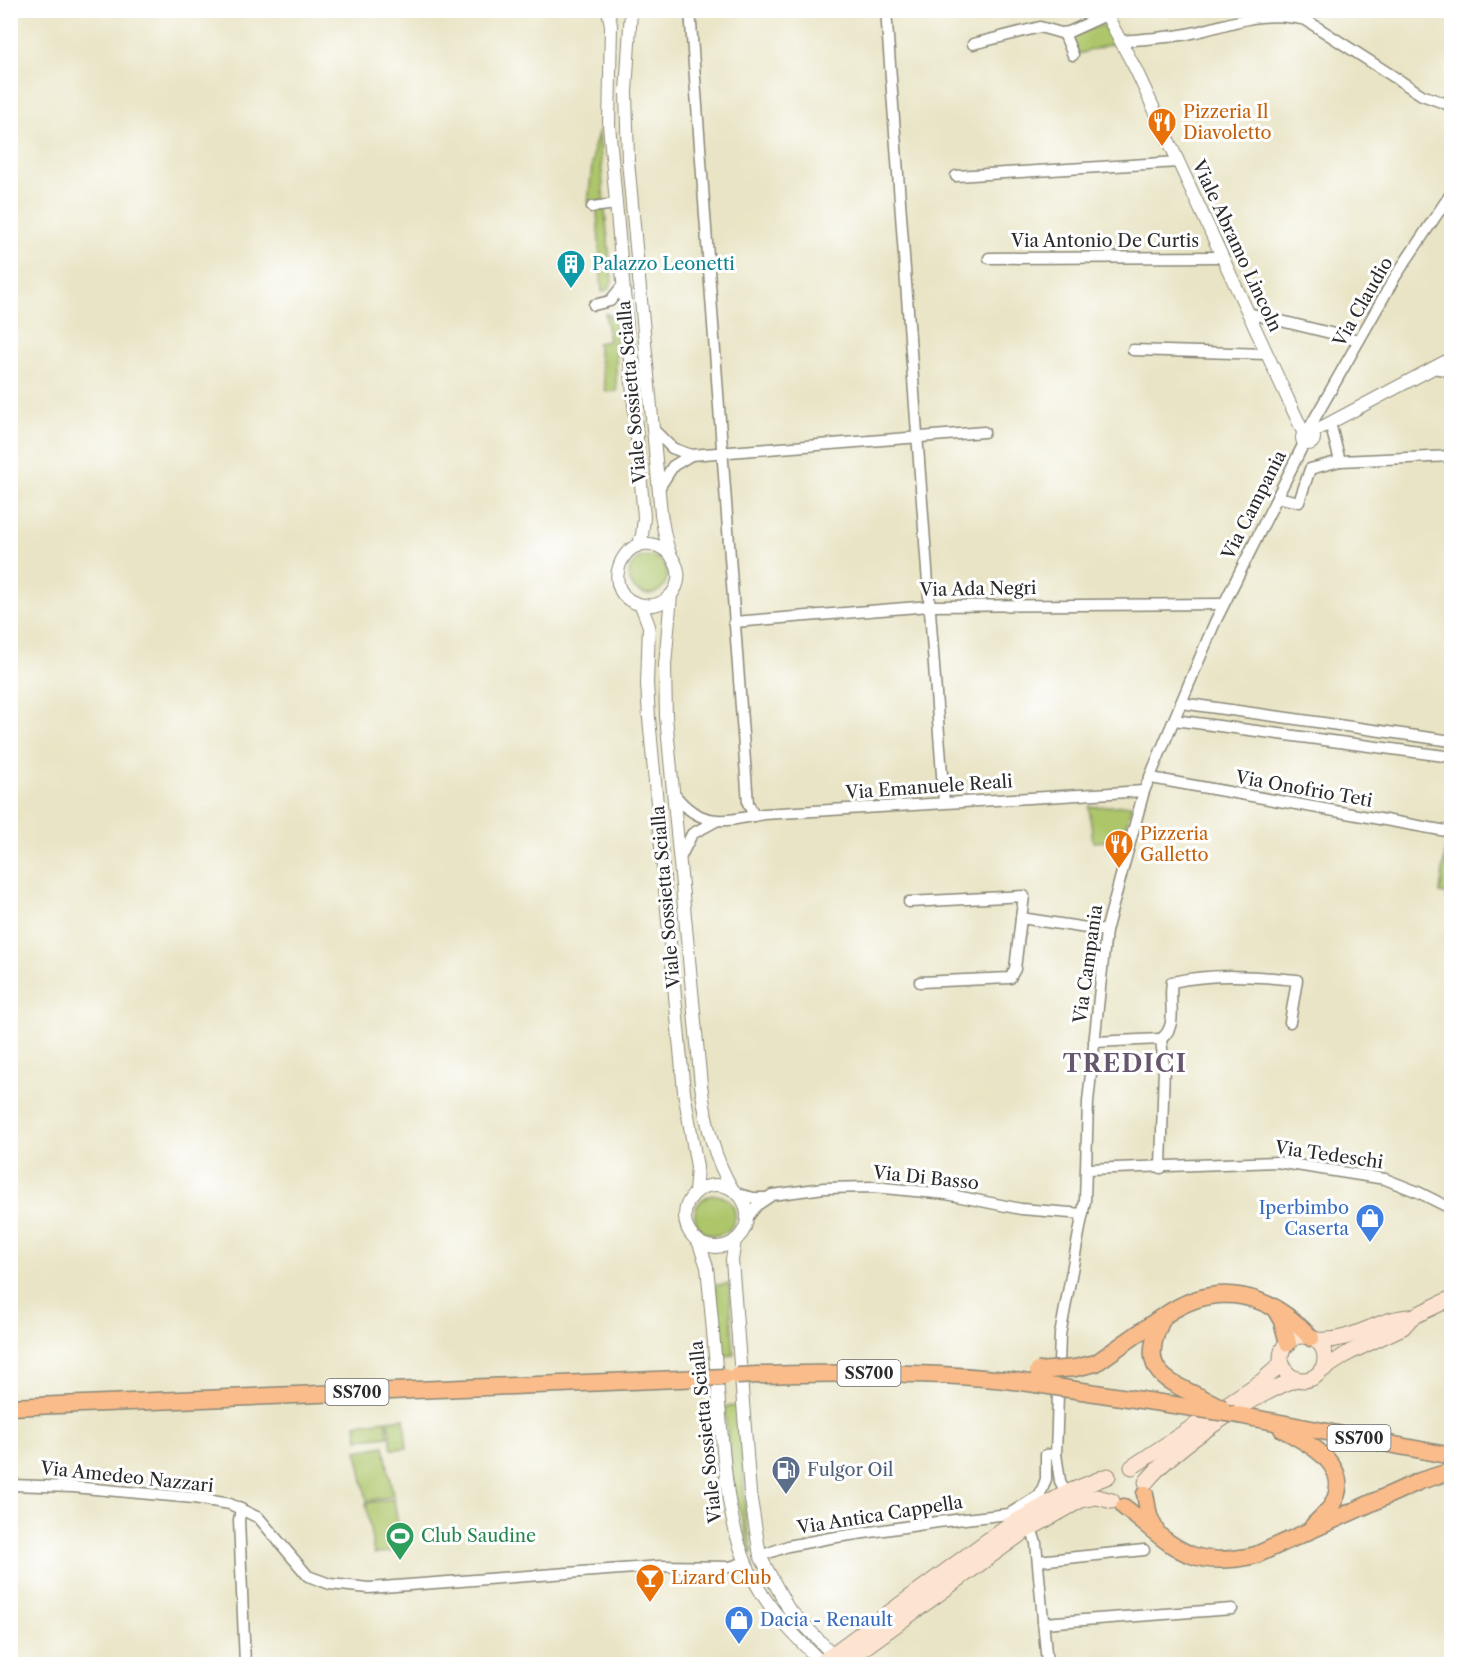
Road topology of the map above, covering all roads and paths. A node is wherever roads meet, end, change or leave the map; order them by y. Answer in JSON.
{"nodes":[{"id":1,"x":608,"y":10,"type":"edge"},
{"id":2,"x":631,"y":10,"type":"edge"},
{"id":3,"x":690,"y":10,"type":"edge"},
{"id":4,"x":886,"y":10,"type":"edge"},
{"id":5,"x":1105,"y":13,"type":"edge"},
{"id":6,"x":1064,"y":33,"type":"junction"},
{"id":7,"x":1122,"y":41,"type":"junction"},
{"id":8,"x":973,"y":44,"type":"dead end"},
{"id":9,"x":1073,"y":55,"type":"dead end"},
{"id":10,"x":1452,"y":106,"type":"edge"},
{"id":11,"x":1178,"y":162,"type":"junction"},
{"id":12,"x":956,"y":176,"type":"dead end"},
{"id":13,"x":1452,"y":192,"type":"edge"},
{"id":14,"x":615,"y":204,"type":"junction"},
{"id":15,"x":594,"y":207,"type":"dead end"},
{"id":16,"x":1221,"y":257,"type":"junction"},
{"id":17,"x":988,"y":258,"type":"dead end"},
{"id":18,"x":623,"y":285,"type":"junction"},
{"id":19,"x":1248,"y":314,"type":"junction"},
{"id":20,"x":626,"y":318,"type":"junction"},
{"id":21,"x":1359,"y":340,"type":"junction"},
{"id":22,"x":1133,"y":350,"type":"dead end"},
{"id":23,"x":1266,"y":354,"type":"junction"},
{"id":24,"x":1452,"y":358,"type":"edge"},
{"id":25,"x":1432,"y":368,"type":"junction"},
{"id":26,"x":1452,"y":375,"type":"edge"},
{"id":27,"x":1330,"y":423,"type":"junction"},
{"id":28,"x":654,"y":429,"type":"junction"},
{"id":29,"x":984,"y":432,"type":"dead end"},
{"id":30,"x":1306,"y":436,"type":"junction"},
{"id":31,"x":918,"y":438,"type":"junction"},
{"id":32,"x":723,"y":453,"type":"junction"},
{"id":33,"x":691,"y":455,"type":"junction"},
{"id":34,"x":1452,"y":456,"type":"edge"},
{"id":35,"x":1340,"y":461,"type":"junction"},
{"id":36,"x":658,"y":488,"type":"junction"},
{"id":37,"x":1277,"y":497,"type":"junction"},
{"id":38,"x":637,"y":546,"type":"junction"},
{"id":39,"x":669,"y":553,"type":"junction"},
{"id":40,"x":671,"y":595,"type":"junction"},
{"id":41,"x":1223,"y":604,"type":"junction"},
{"id":42,"x":641,"y":605,"type":"junction"},
{"id":43,"x":930,"y":606,"type":"junction"},
{"id":44,"x":734,"y":622,"type":"junction"},
{"id":45,"x":1181,"y":703,"type":"junction"},
{"id":46,"x":1174,"y":720,"type":"junction"},
{"id":47,"x":1452,"y":741,"type":"edge"},
{"id":48,"x":1452,"y":758,"type":"edge"},
{"id":49,"x":1151,"y":778,"type":"junction"},
{"id":50,"x":1144,"y":790,"type":"junction"},
{"id":51,"x":675,"y":795,"type":"junction"},
{"id":52,"x":944,"y":802,"type":"junction"},
{"id":53,"x":754,"y":816,"type":"junction"},
{"id":54,"x":716,"y":821,"type":"junction"},
{"id":55,"x":1452,"y":832,"type":"edge"},
{"id":56,"x":681,"y":856,"type":"junction"},
{"id":57,"x":909,"y":902,"type":"dead end"},
{"id":58,"x":1021,"y":918,"type":"junction"},
{"id":59,"x":1106,"y":930,"type":"junction"},
{"id":60,"x":920,"y":982,"type":"dead end"},
{"id":61,"x":1290,"y":1022,"type":"dead end"},
{"id":62,"x":1161,"y":1039,"type":"junction"},
{"id":63,"x":1094,"y":1042,"type":"junction"},
{"id":64,"x":1161,"y":1168,"type":"junction"},
{"id":65,"x":1088,"y":1169,"type":"junction"},
{"id":66,"x":736,"y":1192,"type":"junction"},
{"id":67,"x":695,"y":1193,"type":"junction"},
{"id":68,"x":766,"y":1198,"type":"junction"},
{"id":69,"x":1452,"y":1209,"type":"edge"},
{"id":70,"x":1083,"y":1214,"type":"junction"},
{"id":71,"x":747,"y":1218,"type":"junction"},
{"id":72,"x":698,"y":1240,"type":"junction"},
{"id":73,"x":735,"y":1240,"type":"junction"},
{"id":74,"x":1452,"y":1298,"type":"edge"},
{"id":75,"x":1274,"y":1306,"type":"junction"},
{"id":76,"x":1164,"y":1316,"type":"junction"},
{"id":77,"x":1412,"y":1317,"type":"junction"},
{"id":78,"x":1313,"y":1339,"type":"junction"},
{"id":79,"x":1288,"y":1343,"type":"junction"},
{"id":80,"x":1282,"y":1363,"type":"junction"},
{"id":81,"x":1321,"y":1371,"type":"junction"},
{"id":82,"x":1037,"y":1378,"type":"junction"},
{"id":83,"x":1296,"y":1379,"type":"junction"},
{"id":84,"x":10,"y":1407,"type":"edge"},
{"id":85,"x":1233,"y":1414,"type":"junction"},
{"id":86,"x":1268,"y":1421,"type":"junction"},
{"id":87,"x":1056,"y":1454,"type":"junction"},
{"id":88,"x":1452,"y":1456,"type":"edge"},
{"id":89,"x":1132,"y":1467,"type":"junction"},
{"id":90,"x":1452,"y":1471,"type":"edge"},
{"id":91,"x":1108,"y":1476,"type":"junction"},
{"id":92,"x":10,"y":1485,"type":"edge"},
{"id":93,"x":1145,"y":1488,"type":"junction"},
{"id":94,"x":1066,"y":1493,"type":"junction"},
{"id":95,"x":1118,"y":1504,"type":"junction"},
{"id":96,"x":241,"y":1509,"type":"junction"},
{"id":97,"x":986,"y":1516,"type":"junction"},
{"id":98,"x":1032,"y":1528,"type":"junction"},
{"id":99,"x":1306,"y":1533,"type":"junction"},
{"id":100,"x":997,"y":1534,"type":"junction"},
{"id":101,"x":1166,"y":1542,"type":"junction"},
{"id":102,"x":1144,"y":1550,"type":"dead end"},
{"id":103,"x":760,"y":1556,"type":"junction"},
{"id":104,"x":1038,"y":1561,"type":"junction"},
{"id":105,"x":746,"y":1562,"type":"junction"},
{"id":106,"x":1232,"y":1609,"type":"dead end"},
{"id":107,"x":1042,"y":1623,"type":"junction"},
{"id":108,"x":832,"y":1663,"type":"edge"},
{"id":109,"x":245,"y":1665,"type":"edge"},
{"id":110,"x":1047,"y":1665,"type":"edge"}],
"edges":[{"from":1,"to":14,"type":"street","name":"Viale Sossietta Scialla"},
{"from":2,"to":28,"type":"street","name":"Viale Sossietta Scialla"},
{"from":3,"to":32,"type":"street"},
{"from":4,"to":31,"type":"street"},
{"from":5,"to":6,"type":"street"},
{"from":5,"to":7,"type":"street","name":"Viale Abramo Lincoln"},
{"from":6,"to":8,"type":"street"},
{"from":6,"to":9,"type":"street"},
{"from":7,"to":10,"type":"street"},
{"from":7,"to":11,"type":"street","name":"Viale Abramo Lincoln"},
{"from":11,"to":12,"type":"street"},
{"from":11,"to":16,"type":"street","name":"Viale Abramo Lincoln"},
{"from":13,"to":21,"type":"street","name":"Via Claudio"},
{"from":14,"to":15,"type":"street"},
{"from":14,"to":18,"type":"street","name":"Viale Sossietta Scialla"},
{"from":16,"to":17,"type":"street","name":"Via Antonio De Curtis"},
{"from":16,"to":19,"type":"street","name":"Viale Abramo Lincoln"},
{"from":18,"to":20,"type":"street","name":"Viale Sossietta Scialla"},
{"from":18,"to":20,"type":"street"},
{"from":19,"to":21,"type":"street"},
{"from":19,"to":23,"type":"street","name":"Viale Abramo Lincoln"},
{"from":20,"to":38,"type":"street","name":"Viale Sossietta Scialla"},
{"from":21,"to":30,"type":"street","name":"Via Claudio"},
{"from":22,"to":23,"type":"street"},
{"from":23,"to":30,"type":"street","name":"Viale Abramo Lincoln"},
{"from":24,"to":25,"type":"street"},
{"from":25,"to":26,"type":"street"},
{"from":25,"to":27,"type":"street"},
{"from":27,"to":30,"type":"street"},
{"from":27,"to":35,"type":"street"},
{"from":28,"to":33,"type":"street"},
{"from":28,"to":36,"type":"street","name":"Viale Sossietta Scialla"},
{"from":29,"to":31,"type":"street"},
{"from":30,"to":37,"type":"street","name":"Via Campania"},
{"from":31,"to":32,"type":"street"},
{"from":31,"to":43,"type":"street"},
{"from":32,"to":33,"type":"street"},
{"from":32,"to":44,"type":"street"},
{"from":33,"to":36,"type":"street"},
{"from":34,"to":35,"type":"street"},
{"from":35,"to":37,"type":"street"},
{"from":36,"to":39,"type":"street","name":"Viale Sossietta Scialla"},
{"from":37,"to":41,"type":"street","name":"Via Campania"},
{"from":38,"to":39,"type":"street"},
{"from":38,"to":42,"type":"street","name":"Viale Sossietta Scialla"},
{"from":39,"to":40,"type":"street","name":"Viale Sossietta Scialla"},
{"from":40,"to":42,"type":"street"},
{"from":40,"to":51,"type":"street","name":"Viale Sossietta Scialla"},
{"from":41,"to":43,"type":"street","name":"Via Ada Negri"},
{"from":41,"to":45,"type":"street","name":"Via Campania"},
{"from":42,"to":67,"type":"street","name":"Viale Sossietta Scialla"},
{"from":43,"to":44,"type":"street","name":"Via Ada Negri"},
{"from":43,"to":52,"type":"street"},
{"from":44,"to":53,"type":"street"},
{"from":45,"to":46,"type":"street","name":"Via Campania"},
{"from":45,"to":47,"type":"street"},
{"from":46,"to":48,"type":"street"},
{"from":46,"to":49,"type":"street","name":"Via Campania"},
{"from":49,"to":50,"type":"street","name":"Via Campania"},
{"from":49,"to":55,"type":"street","name":"Via Onofrio Teti"},
{"from":50,"to":52,"type":"street","name":"Via Emanuele Reali"},
{"from":50,"to":59,"type":"street","name":"Via Campania"},
{"from":51,"to":54,"type":"street","name":"Via Emanuele Reali"},
{"from":51,"to":56,"type":"street","name":"Viale Sossietta Scialla"},
{"from":52,"to":53,"type":"street","name":"Via Emanuele Reali"},
{"from":53,"to":54,"type":"street","name":"Via Emanuele Reali"},
{"from":54,"to":56,"type":"street","name":"Via Emanuele Reali"},
{"from":56,"to":66,"type":"street","name":"Viale Sossietta Scialla"},
{"from":57,"to":58,"type":"street"},
{"from":58,"to":59,"type":"street"},
{"from":58,"to":60,"type":"street"},
{"from":59,"to":63,"type":"street","name":"Via Campania"},
{"from":61,"to":62,"type":"street"},
{"from":62,"to":63,"type":"street"},
{"from":62,"to":64,"type":"street"},
{"from":63,"to":65,"type":"street","name":"Via Campania"},
{"from":64,"to":65,"type":"street","name":"Via Tedeschi"},
{"from":64,"to":69,"type":"street","name":"Via Tedeschi"},
{"from":65,"to":70,"type":"street","name":"Via Campania"},
{"from":66,"to":67,"type":"street"},
{"from":66,"to":68,"type":"street","name":"Via Di Basso"},
{"from":66,"to":71,"type":"street","name":"Viale Sossietta Scialla"},
{"from":67,"to":72,"type":"street","name":"Viale Sossietta Scialla"},
{"from":68,"to":70,"type":"street","name":"Via Di Basso"},
{"from":68,"to":71,"type":"street"},
{"from":70,"to":87,"type":"street","name":"Via Campania"},
{"from":71,"to":73,"type":"street","name":"Viale Sossietta Scialla"},
{"from":72,"to":73,"type":"street"},
{"from":72,"to":105,"type":"street","name":"Viale Sossietta Scialla"},
{"from":73,"to":103,"type":"street","name":"Viale Sossietta Scialla"},
{"from":74,"to":77,"type":"main road"},
{"from":75,"to":76,"type":"highway"},
{"from":75,"to":78,"type":"highway"},
{"from":75,"to":79,"type":"highway"},
{"from":76,"to":82,"type":"highway","bridge":true},
{"from":76,"to":85,"type":"highway","number":"SS700","bridge":true},
{"from":77,"to":78,"type":"main road"},
{"from":77,"to":81,"type":"main road"},
{"from":78,"to":79,"type":"main road"},
{"from":78,"to":81,"type":"main road"},
{"from":79,"to":80,"type":"main road"},
{"from":80,"to":83,"type":"main road"},
{"from":80,"to":89,"type":"main road"},
{"from":81,"to":83,"type":"main road"},
{"from":82,"to":84,"type":"highway","number":"SS700","bridge":true},
{"from":82,"to":85,"type":"highway","number":"SS700","bridge":true},
{"from":83,"to":93,"type":"main road"},
{"from":85,"to":86,"type":"highway","number":"SS700"},
{"from":86,"to":88,"type":"highway","number":"SS700"},
{"from":86,"to":99,"type":"highway","number":"SS700"},
{"from":87,"to":94,"type":"street","name":"Via Campania"},
{"from":87,"to":97,"type":"street","name":"Via Campania"},
{"from":89,"to":91,"type":"main road"},
{"from":89,"to":93,"type":"main road"},
{"from":90,"to":99,"type":"highway"},
{"from":91,"to":94,"type":"main road"},
{"from":91,"to":95,"type":"main road"},
{"from":92,"to":96,"type":"street","name":"Via Amedeo Nazzari"},
{"from":93,"to":95,"type":"main road"},
{"from":93,"to":101,"type":"highway"},
{"from":94,"to":100,"type":"main road"},
{"from":95,"to":98,"type":"main road"},
{"from":95,"to":101,"type":"highway","number":"SS700"},
{"from":96,"to":105,"type":"street","name":"Via Amedeo Nazzari"},
{"from":96,"to":109,"type":"street"},
{"from":97,"to":100,"type":"street","name":"Via Antica Cappella"},
{"from":97,"to":103,"type":"street","name":"Via Antica Cappella"},
{"from":98,"to":104,"type":"street"},
{"from":98,"to":108,"type":"main road"},
{"from":99,"to":101,"type":"highway","number":"SS700"},
{"from":100,"to":108,"type":"main road"},
{"from":102,"to":104,"type":"street"},
{"from":103,"to":108,"type":"street","name":"Viale Sossietta Scialla"},
{"from":104,"to":107,"type":"street"},
{"from":105,"to":108,"type":"street","name":"Viale Sossietta Scialla"},
{"from":106,"to":107,"type":"street"},
{"from":107,"to":110,"type":"street"}]}
